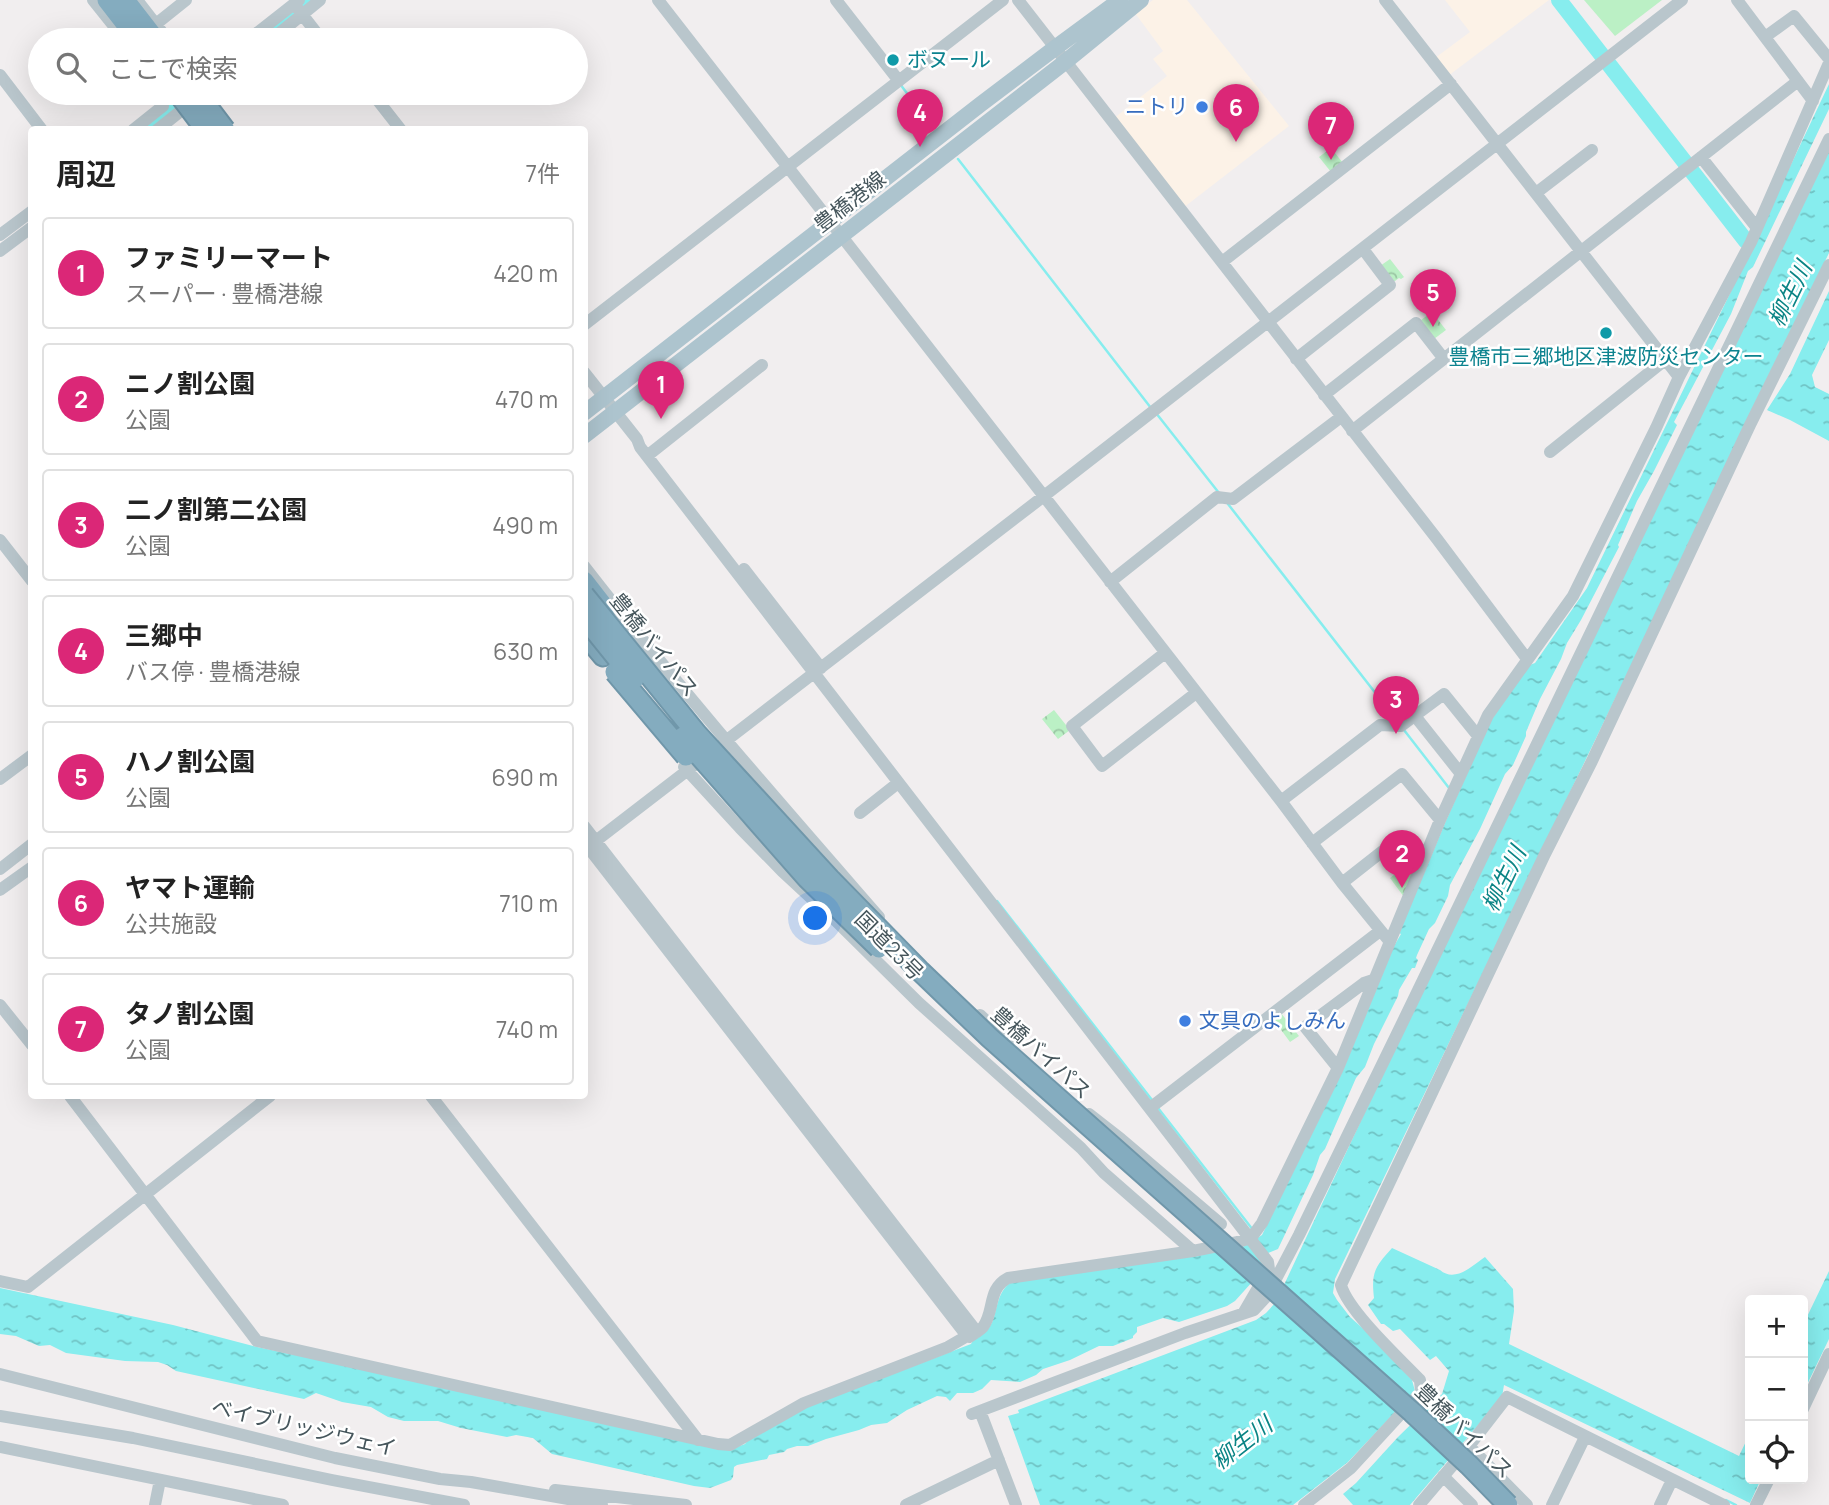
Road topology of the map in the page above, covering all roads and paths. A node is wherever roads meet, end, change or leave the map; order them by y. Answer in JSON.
{"nodes":[{"id":1,"x":93,"y":0,"type":"edge"},
{"id":2,"x":107,"y":0,"type":"edge"},
{"id":3,"x":125,"y":0,"type":"edge"},
{"id":4,"x":138,"y":0,"type":"edge"},
{"id":5,"x":186,"y":0,"type":"edge"},
{"id":6,"x":320,"y":0,"type":"edge"},
{"id":7,"x":658,"y":0,"type":"edge"},
{"id":8,"x":836,"y":0,"type":"edge"},
{"id":9,"x":1003,"y":0,"type":"edge"},
{"id":10,"x":1018,"y":0,"type":"edge"},
{"id":11,"x":1121,"y":0,"type":"edge"},
{"id":12,"x":1141,"y":0,"type":"edge"},
{"id":13,"x":1385,"y":0,"type":"edge"},
{"id":14,"x":1682,"y":0,"type":"edge"},
{"id":15,"x":1737,"y":0,"type":"edge"},
{"id":16,"x":299,"y":7,"type":"edge"},
{"id":17,"x":115,"y":28,"type":"edge"},
{"id":18,"x":129,"y":28,"type":"edge"},
{"id":19,"x":152,"y":28,"type":"edge"},
{"id":20,"x":154,"y":28,"type":"edge"},
{"id":21,"x":160,"y":28,"type":"edge"},
{"id":22,"x":267,"y":28,"type":"edge"},
{"id":23,"x":281,"y":28,"type":"edge"},
{"id":24,"x":317,"y":28,"type":"edge"},
{"id":25,"x":1765,"y":37,"type":"junction"},
{"id":26,"x":1055,"y":48,"type":"junction"},
{"id":27,"x":1829,"y":61,"type":"edge"},
{"id":28,"x":1065,"y":62,"type":"junction"},
{"id":29,"x":1798,"y":80,"type":"junction"},
{"id":30,"x":899,"y":81,"type":"junction"},
{"id":31,"x":2,"y":84,"type":"edge"},
{"id":32,"x":1451,"y":84,"type":"junction"},
{"id":33,"x":1813,"y":101,"type":"junction"},
{"id":34,"x":169,"y":105,"type":"edge"},
{"id":35,"x":175,"y":105,"type":"edge"},
{"id":36,"x":177,"y":105,"type":"edge"},
{"id":37,"x":206,"y":105,"type":"edge"},
{"id":38,"x":215,"y":105,"type":"edge"},
{"id":39,"x":376,"y":105,"type":"edge"},
{"id":40,"x":156,"y":124,"type":"edge"},
{"id":41,"x":29,"y":126,"type":"edge"},
{"id":42,"x":39,"y":126,"type":"edge"},
{"id":43,"x":192,"y":126,"type":"edge"},
{"id":44,"x":201,"y":126,"type":"edge"},
{"id":45,"x":222,"y":126,"type":"edge"},
{"id":46,"x":233,"y":126,"type":"edge"},
{"id":47,"x":390,"y":126,"type":"edge"},
{"id":48,"x":1829,"y":139,"type":"edge"},
{"id":49,"x":1497,"y":143,"type":"junction"},
{"id":50,"x":1592,"y":150,"type":"dead end"},
{"id":51,"x":1701,"y":157,"type":"junction"},
{"id":52,"x":788,"y":167,"type":"junction"},
{"id":53,"x":1536,"y":193,"type":"junction"},
{"id":54,"x":830,"y":221,"type":"junction"},
{"id":55,"x":23,"y":228,"type":"edge"},
{"id":56,"x":1757,"y":228,"type":"junction"},
{"id":57,"x":0,"y":235,"type":"edge"},
{"id":58,"x":842,"y":235,"type":"junction"},
{"id":59,"x":1363,"y":249,"type":"junction"},
{"id":60,"x":0,"y":251,"type":"edge"},
{"id":61,"x":1581,"y":251,"type":"junction"},
{"id":62,"x":1222,"y":262,"type":"junction"},
{"id":63,"x":1829,"y":265,"type":"edge"},
{"id":64,"x":588,"y":322,"type":"edge"},
{"id":65,"x":1268,"y":322,"type":"junction"},
{"id":66,"x":1296,"y":359,"type":"junction"},
{"id":67,"x":1444,"y":359,"type":"junction"},
{"id":68,"x":1662,"y":362,"type":"junction"},
{"id":69,"x":762,"y":365,"type":"dead end"},
{"id":70,"x":588,"y":378,"type":"edge"},
{"id":71,"x":1677,"y":381,"type":"junction"},
{"id":72,"x":1324,"y":395,"type":"junction"},
{"id":73,"x":604,"y":397,"type":"junction"},
{"id":74,"x":588,"y":410,"type":"edge"},
{"id":75,"x":615,"y":412,"type":"junction"},
{"id":76,"x":1341,"y":417,"type":"junction"},
{"id":77,"x":1352,"y":431,"type":"junction"},
{"id":78,"x":588,"y":433,"type":"edge"},
{"id":79,"x":1550,"y":452,"type":"dead end"},
{"id":80,"x":650,"y":454,"type":"junction"},
{"id":81,"x":1044,"y":496,"type":"junction"},
{"id":82,"x":0,"y":540,"type":"edge"},
{"id":83,"x":588,"y":571,"type":"edge"},
{"id":84,"x":28,"y":576,"type":"edge"},
{"id":85,"x":1110,"y":582,"type":"junction"},
{"id":86,"x":588,"y":586,"type":"edge"},
{"id":87,"x":588,"y":600,"type":"edge"},
{"id":88,"x":588,"y":622,"type":"edge"},
{"id":89,"x":588,"y":638,"type":"edge"},
{"id":90,"x":588,"y":648,"type":"edge"},
{"id":91,"x":1165,"y":653,"type":"junction"},
{"id":92,"x":1527,"y":659,"type":"junction"},
{"id":93,"x":818,"y":671,"type":"junction"},
{"id":94,"x":1196,"y":693,"type":"junction"},
{"id":95,"x":1415,"y":716,"type":"junction"},
{"id":96,"x":1478,"y":736,"type":"junction"},
{"id":97,"x":727,"y":741,"type":"junction"},
{"id":98,"x":28,"y":758,"type":"edge"},
{"id":99,"x":688,"y":771,"type":"junction"},
{"id":100,"x":1461,"y":774,"type":"junction"},
{"id":101,"x":0,"y":779,"type":"edge"},
{"id":102,"x":898,"y":783,"type":"junction"},
{"id":103,"x":1281,"y":801,"type":"junction"},
{"id":104,"x":860,"y":813,"type":"dead end"},
{"id":105,"x":1440,"y":820,"type":"junction"},
{"id":106,"x":1312,"y":843,"type":"junction"},
{"id":107,"x":799,"y":844,"type":"junction"},
{"id":108,"x":588,"y":845,"type":"edge"},
{"id":109,"x":28,"y":847,"type":"edge"},
{"id":110,"x":1421,"y":866,"type":"junction"},
{"id":111,"x":0,"y":869,"type":"edge"},
{"id":112,"x":28,"y":870,"type":"edge"},
{"id":113,"x":807,"y":878,"type":"junction"},
{"id":114,"x":1342,"y":883,"type":"junction"},
{"id":115,"x":0,"y":890,"type":"edge"},
{"id":116,"x":881,"y":919,"type":"junction"},
{"id":117,"x":1380,"y":931,"type":"junction"},
{"id":118,"x":1390,"y":942,"type":"junction"},
{"id":119,"x":859,"y":943,"type":"junction"},
{"id":120,"x":1373,"y":980,"type":"junction"},
{"id":121,"x":0,"y":1005,"type":"edge"},
{"id":122,"x":28,"y":1040,"type":"edge"},
{"id":123,"x":1338,"y":1068,"type":"junction"},
{"id":124,"x":1049,"y":1078,"type":"junction"},
{"id":125,"x":72,"y":1099,"type":"edge"},
{"id":126,"x":266,"y":1099,"type":"edge"},
{"id":127,"x":433,"y":1099,"type":"edge"},
{"id":128,"x":1029,"y":1101,"type":"junction"},
{"id":129,"x":1154,"y":1106,"type":"junction"},
{"id":130,"x":146,"y":1195,"type":"junction"},
{"id":131,"x":1232,"y":1214,"type":"junction"},
{"id":132,"x":1221,"y":1224,"type":"junction"},
{"id":133,"x":1254,"y":1235,"type":"junction"},
{"id":134,"x":1193,"y":1251,"type":"junction"},
{"id":135,"x":0,"y":1281,"type":"edge"},
{"id":136,"x":1244,"y":1312,"type":"junction"},
{"id":137,"x":972,"y":1335,"type":"junction"},
{"id":138,"x":1829,"y":1354,"type":"edge"},
{"id":139,"x":0,"y":1374,"type":"edge"},
{"id":140,"x":1808,"y":1398,"type":"edge"},
{"id":141,"x":0,"y":1416,"type":"edge"},
{"id":142,"x":1585,"y":1437,"type":"junction"},
{"id":143,"x":698,"y":1440,"type":"junction"},
{"id":144,"x":1469,"y":1446,"type":"junction"},
{"id":145,"x":0,"y":1447,"type":"edge"},
{"id":146,"x":999,"y":1460,"type":"junction"},
{"id":147,"x":1443,"y":1476,"type":"junction"},
{"id":148,"x":160,"y":1480,"type":"junction"},
{"id":149,"x":1672,"y":1480,"type":"junction"},
{"id":150,"x":471,"y":1482,"type":"junction"},
{"id":151,"x":1766,"y":1484,"type":"edge"},
{"id":152,"x":403,"y":1494,"type":"junction"},
{"id":153,"x":155,"y":1505,"type":"edge"},
{"id":154,"x":283,"y":1505,"type":"edge"},
{"id":155,"x":437,"y":1505,"type":"edge"},
{"id":156,"x":464,"y":1505,"type":"edge"},
{"id":157,"x":602,"y":1505,"type":"edge"},
{"id":158,"x":686,"y":1505,"type":"edge"},
{"id":159,"x":906,"y":1505,"type":"edge"},
{"id":160,"x":1016,"y":1505,"type":"edge"},
{"id":161,"x":1304,"y":1505,"type":"edge"},
{"id":162,"x":1419,"y":1505,"type":"edge"},
{"id":163,"x":1472,"y":1505,"type":"edge"},
{"id":164,"x":1489,"y":1505,"type":"edge"},
{"id":165,"x":1507,"y":1505,"type":"edge"},
{"id":166,"x":1527,"y":1505,"type":"edge"},
{"id":167,"x":1552,"y":1505,"type":"edge"},
{"id":168,"x":1660,"y":1505,"type":"edge"},
{"id":169,"x":1724,"y":1505,"type":"edge"},
{"id":170,"x":1756,"y":1505,"type":"edge"}],
"edges":[{"from":1,"to":17,"type":"street"},
{"from":2,"to":18,"type":"highway"},
{"from":3,"to":19,"type":"highway"},
{"from":4,"to":20,"type":"street"},
{"from":5,"to":21,"type":"street"},
{"from":6,"to":16,"type":"street"},
{"from":7,"to":52,"type":"street"},
{"from":8,"to":30,"type":"street"},
{"from":9,"to":30,"type":"street"},
{"from":10,"to":26,"type":"street"},
{"from":11,"to":26,"type":"main road","name":"豊橋港線"},
{"from":12,"to":28,"type":"main road","name":"豊橋港線"},
{"from":13,"to":32,"type":"street"},
{"from":14,"to":49,"type":"street"},
{"from":15,"to":25,"type":"street"},
{"from":16,"to":22,"type":"street"},
{"from":16,"to":23,"type":"street"},
{"from":16,"to":24,"type":"street"},
{"from":25,"to":27,"type":"street"},
{"from":25,"to":29,"type":"street"},
{"from":26,"to":28,"type":"street"},
{"from":26,"to":54,"type":"main road","name":"豊橋港線"},
{"from":27,"to":33,"type":"street"},
{"from":28,"to":58,"type":"main road","name":"豊橋港線"},
{"from":28,"to":62,"type":"street"},
{"from":29,"to":33,"type":"street"},
{"from":29,"to":51,"type":"street"},
{"from":30,"to":52,"type":"street"},
{"from":31,"to":41,"type":"street"},
{"from":31,"to":42,"type":"street"},
{"from":32,"to":49,"type":"street"},
{"from":32,"to":62,"type":"street"},
{"from":33,"to":56,"type":"street"},
{"from":34,"to":40,"type":"street"},
{"from":35,"to":43,"type":"street"},
{"from":36,"to":44,"type":"highway","bridge":true},
{"from":37,"to":45,"type":"highway","bridge":true},
{"from":38,"to":46,"type":"street"},
{"from":39,"to":47,"type":"street"},
{"from":48,"to":136,"type":"street"},
{"from":49,"to":53,"type":"street"},
{"from":49,"to":59,"type":"street"},
{"from":50,"to":53,"type":"street"},
{"from":51,"to":56,"type":"street"},
{"from":51,"to":61,"type":"street"},
{"from":52,"to":54,"type":"street"},
{"from":52,"to":64,"type":"street"},
{"from":53,"to":61,"type":"street"},
{"from":54,"to":58,"type":"street"},
{"from":54,"to":73,"type":"main road","name":"豊橋港線"},
{"from":55,"to":57,"type":"street"},
{"from":55,"to":60,"type":"street"},
{"from":56,"to":71,"type":"street"},
{"from":58,"to":75,"type":"main road","name":"豊橋港線"},
{"from":58,"to":81,"type":"street"},
{"from":59,"to":65,"type":"street"},
{"from":59,"to":66,"type":"street"},
{"from":61,"to":67,"type":"street"},
{"from":61,"to":68,"type":"street"},
{"from":62,"to":65,"type":"street"},
{"from":63,"to":161,"type":"street"},
{"from":65,"to":66,"type":"street"},
{"from":65,"to":81,"type":"street"},
{"from":66,"to":72,"type":"street"},
{"from":67,"to":72,"type":"street"},
{"from":67,"to":77,"type":"street"},
{"from":68,"to":71,"type":"street"},
{"from":68,"to":79,"type":"street"},
{"from":69,"to":80,"type":"street"},
{"from":70,"to":73,"type":"street"},
{"from":71,"to":92,"type":"street"},
{"from":72,"to":76,"type":"street"},
{"from":73,"to":74,"type":"main road","name":"豊橋港線"},
{"from":73,"to":75,"type":"street"},
{"from":75,"to":78,"type":"main road","name":"豊橋港線"},
{"from":75,"to":80,"type":"street"},
{"from":76,"to":77,"type":"street"},
{"from":76,"to":85,"type":"street"},
{"from":77,"to":92,"type":"street"},
{"from":80,"to":93,"type":"street"},
{"from":81,"to":85,"type":"street"},
{"from":81,"to":93,"type":"street"},
{"from":82,"to":84,"type":"street"},
{"from":83,"to":97,"type":"street"},
{"from":85,"to":91,"type":"street"},
{"from":86,"to":107,"type":"highway","bridge":true},
{"from":87,"to":107,"type":"highway","name":"豊橋バイパス","bridge":true},
{"from":88,"to":113,"type":"highway","name":"豊橋バイパス","bridge":true},
{"from":89,"to":113,"type":"highway","bridge":true},
{"from":90,"to":99,"type":"street","name":"国道23号"},
{"from":91,"to":94,"type":"street"},
{"from":91,"to":94,"type":"street"},
{"from":92,"to":96,"type":"street"},
{"from":93,"to":97,"type":"street"},
{"from":93,"to":102,"type":"street"},
{"from":94,"to":103,"type":"street"},
{"from":95,"to":96,"type":"street"},
{"from":95,"to":100,"type":"street"},
{"from":95,"to":103,"type":"street"},
{"from":96,"to":100,"type":"street"},
{"from":97,"to":99,"type":"street"},
{"from":97,"to":116,"type":"street"},
{"from":98,"to":101,"type":"street"},
{"from":99,"to":108,"type":"street"},
{"from":99,"to":119,"type":"street","name":"国道23号"},
{"from":100,"to":105,"type":"street"},
{"from":102,"to":104,"type":"street"},
{"from":102,"to":129,"type":"street"},
{"from":103,"to":106,"type":"street"},
{"from":105,"to":106,"type":"street"},
{"from":105,"to":110,"type":"street"},
{"from":106,"to":114,"type":"street"},
{"from":107,"to":165,"type":"highway","name":"豊橋バイパス","bridge":true},
{"from":108,"to":137,"type":"street"},
{"from":109,"to":111,"type":"street"},
{"from":110,"to":114,"type":"street"},
{"from":110,"to":118,"type":"street"},
{"from":112,"to":115,"type":"street"},
{"from":113,"to":164,"type":"highway","name":"豊橋バイパス","bridge":true},
{"from":114,"to":117,"type":"street"},
{"from":116,"to":119,"type":"street"},
{"from":116,"to":124,"type":"street"},
{"from":117,"to":118,"type":"street"},
{"from":117,"to":129,"type":"street"},
{"from":118,"to":120,"type":"street"},
{"from":119,"to":128,"type":"street","name":"国道23号"},
{"from":120,"to":123,"type":"street"},
{"from":120,"to":123,"type":"street"},
{"from":121,"to":122,"type":"street"},
{"from":123,"to":133,"type":"street"},
{"from":124,"to":128,"type":"street"},
{"from":124,"to":132,"type":"street"},
{"from":125,"to":130,"type":"street"},
{"from":126,"to":130,"type":"street"},
{"from":127,"to":143,"type":"street"},
{"from":128,"to":134,"type":"street","name":"国道23号"},
{"from":129,"to":131,"type":"street"},
{"from":130,"to":135,"type":"street"},
{"from":130,"to":143,"type":"street"},
{"from":131,"to":132,"type":"street"},
{"from":131,"to":133,"type":"street"},
{"from":132,"to":134,"type":"street"},
{"from":133,"to":134,"type":"street"},
{"from":133,"to":136,"type":"street"},
{"from":134,"to":137,"type":"street"},
{"from":136,"to":146,"type":"street"},
{"from":137,"to":143,"type":"street"},
{"from":138,"to":140,"type":"street"},
{"from":139,"to":150,"type":"street","name":"ベイブリッジウェイ"},
{"from":141,"to":152,"type":"street","name":"ベイブリッジウェイ"},
{"from":142,"to":144,"type":"street"},
{"from":142,"to":149,"type":"street"},
{"from":142,"to":167,"type":"street"},
{"from":144,"to":147,"type":"street"},
{"from":144,"to":166,"type":"street"},
{"from":145,"to":148,"type":"street"},
{"from":146,"to":159,"type":"street"},
{"from":146,"to":160,"type":"street"},
{"from":147,"to":162,"type":"street"},
{"from":147,"to":163,"type":"street"},
{"from":148,"to":153,"type":"street"},
{"from":148,"to":154,"type":"street"},
{"from":149,"to":168,"type":"street"},
{"from":149,"to":169,"type":"street"},
{"from":150,"to":157,"type":"street","name":"ベイブリッジウェイ"},
{"from":150,"to":158,"type":"street"},
{"from":151,"to":170,"type":"street"},
{"from":152,"to":155,"type":"street"},
{"from":152,"to":156,"type":"street","name":"ベイブリッジウェイ"}]}
